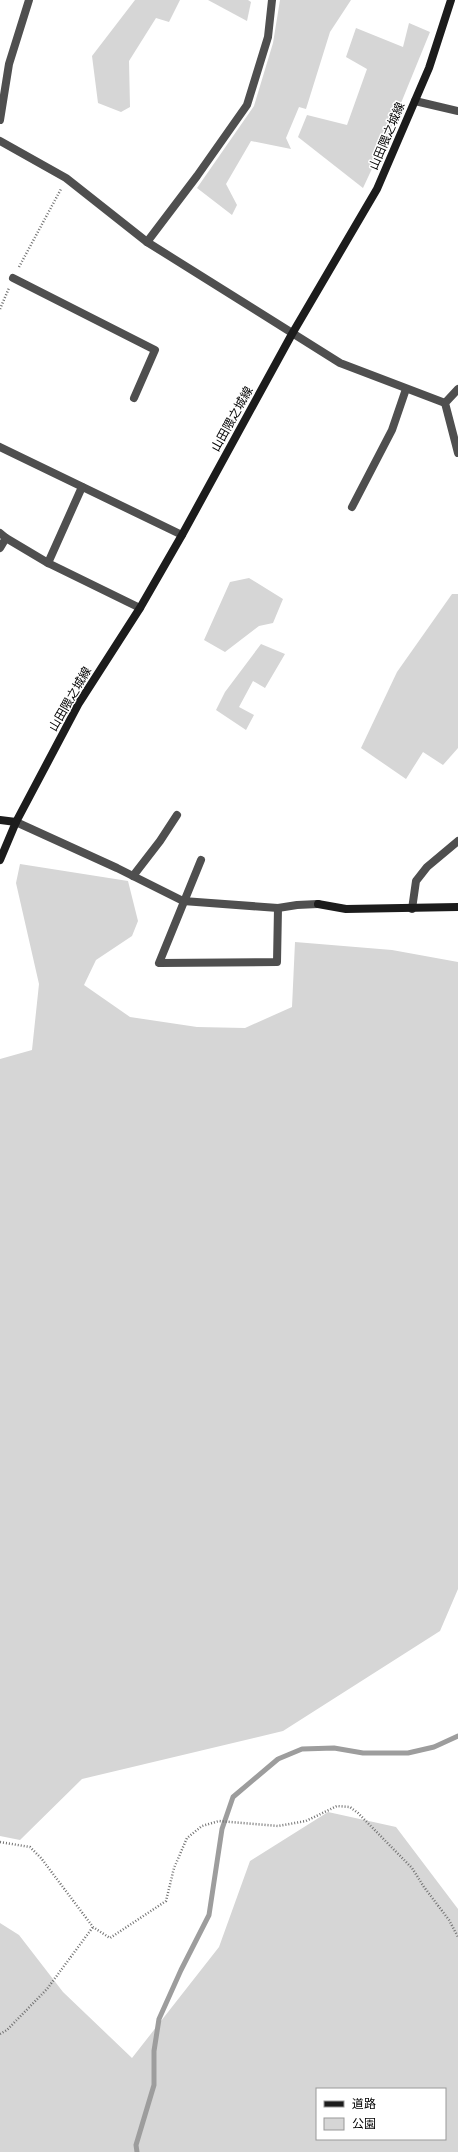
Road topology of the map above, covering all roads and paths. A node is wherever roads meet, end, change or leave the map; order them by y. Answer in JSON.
{"nodes":[{"id":1,"x":29,"y":0,"type":"edge"},
{"id":2,"x":272,"y":0,"type":"edge"},
{"id":3,"x":451,"y":0,"type":"edge"},
{"id":4,"x":415,"y":101,"type":"junction"},
{"id":5,"x":458,"y":111,"type":"edge"},
{"id":6,"x":0,"y":120,"type":"edge"},
{"id":7,"x":0,"y":141,"type":"edge"},
{"id":8,"x":66,"y":178,"type":"junction"},
{"id":9,"x":147,"y":242,"type":"junction"},
{"id":10,"x":13,"y":278,"type":"junction"},
{"id":11,"x":0,"y":308,"type":"edge"},
{"id":12,"x":292,"y":334,"type":"junction"},
{"id":13,"x":406,"y":389,"type":"junction"},
{"id":14,"x":458,"y":389,"type":"edge"},
{"id":15,"x":134,"y":398,"type":"dead end"},
{"id":16,"x":445,"y":404,"type":"junction"},
{"id":17,"x":0,"y":447,"type":"edge"},
{"id":18,"x":458,"y":453,"type":"edge"},
{"id":19,"x":82,"y":487,"type":"junction"},
{"id":20,"x":352,"y":507,"type":"dead end"},
{"id":21,"x":3,"y":535,"type":"edge"},
{"id":22,"x":182,"y":535,"type":"junction"},
{"id":23,"x":0,"y":548,"type":"edge"},
{"id":24,"x":48,"y":563,"type":"junction"},
{"id":25,"x":140,"y":608,"type":"junction"},
{"id":26,"x":176,"y":815,"type":"dead end"},
{"id":27,"x":0,"y":820,"type":"edge"},
{"id":28,"x":16,"y":822,"type":"junction"},
{"id":29,"x":458,"y":841,"type":"edge"},
{"id":30,"x":0,"y":860,"type":"edge"},
{"id":31,"x":201,"y":860,"type":"dead end"},
{"id":32,"x":133,"y":876,"type":"junction"},
{"id":33,"x":183,"y":901,"type":"junction"},
{"id":34,"x":318,"y":904,"type":"joint"},
{"id":35,"x":458,"y":907,"type":"edge"},
{"id":36,"x":278,"y":908,"type":"junction"},
{"id":37,"x":412,"y":909,"type":"junction"},
{"id":38,"x":0,"y":1842,"type":"edge"},
{"id":39,"x":93,"y":1927,"type":"junction"},
{"id":40,"x":458,"y":1937,"type":"edge"},
{"id":41,"x":0,"y":2034,"type":"edge"}],
"edges":[{"from":1,"to":6,"type":"street"},
{"from":2,"to":9,"type":"street"},
{"from":3,"to":4,"type":"main road","name":"山田隈之城線"},
{"from":4,"to":5,"type":"street"},
{"from":4,"to":12,"type":"main road","name":"山田隈之城線"},
{"from":7,"to":8,"type":"street"},
{"from":8,"to":9,"type":"street"},
{"from":8,"to":10,"type":"path"},
{"from":9,"to":12,"type":"street"},
{"from":10,"to":11,"type":"path"},
{"from":10,"to":15,"type":"street"},
{"from":12,"to":13,"type":"street"},
{"from":12,"to":22,"type":"main road","name":"山田隈之城線"},
{"from":13,"to":16,"type":"street"},
{"from":13,"to":20,"type":"street"},
{"from":14,"to":16,"type":"street"},
{"from":16,"to":18,"type":"street"},
{"from":17,"to":19,"type":"street"},
{"from":19,"to":22,"type":"street"},
{"from":19,"to":24,"type":"street"},
{"from":21,"to":23,"type":"street"},
{"from":21,"to":24,"type":"street"},
{"from":22,"to":25,"type":"main road","name":"山田隈之城線"},
{"from":24,"to":25,"type":"street"},
{"from":25,"to":28,"type":"main road","name":"山田隈之城線"},
{"from":26,"to":32,"type":"street"},
{"from":27,"to":28,"type":"main road"},
{"from":28,"to":30,"type":"main road","name":"山田隈之城線"},
{"from":28,"to":32,"type":"street"},
{"from":29,"to":37,"type":"street"},
{"from":31,"to":33,"type":"street"},
{"from":32,"to":33,"type":"street"},
{"from":33,"to":36,"type":"street"},
{"from":33,"to":36,"type":"street"},
{"from":34,"to":36,"type":"street"},
{"from":34,"to":37,"type":"main road"},
{"from":35,"to":37,"type":"main road"},
{"from":38,"to":39,"type":"path"},
{"from":39,"to":40,"type":"path"},
{"from":39,"to":41,"type":"path"}]}
